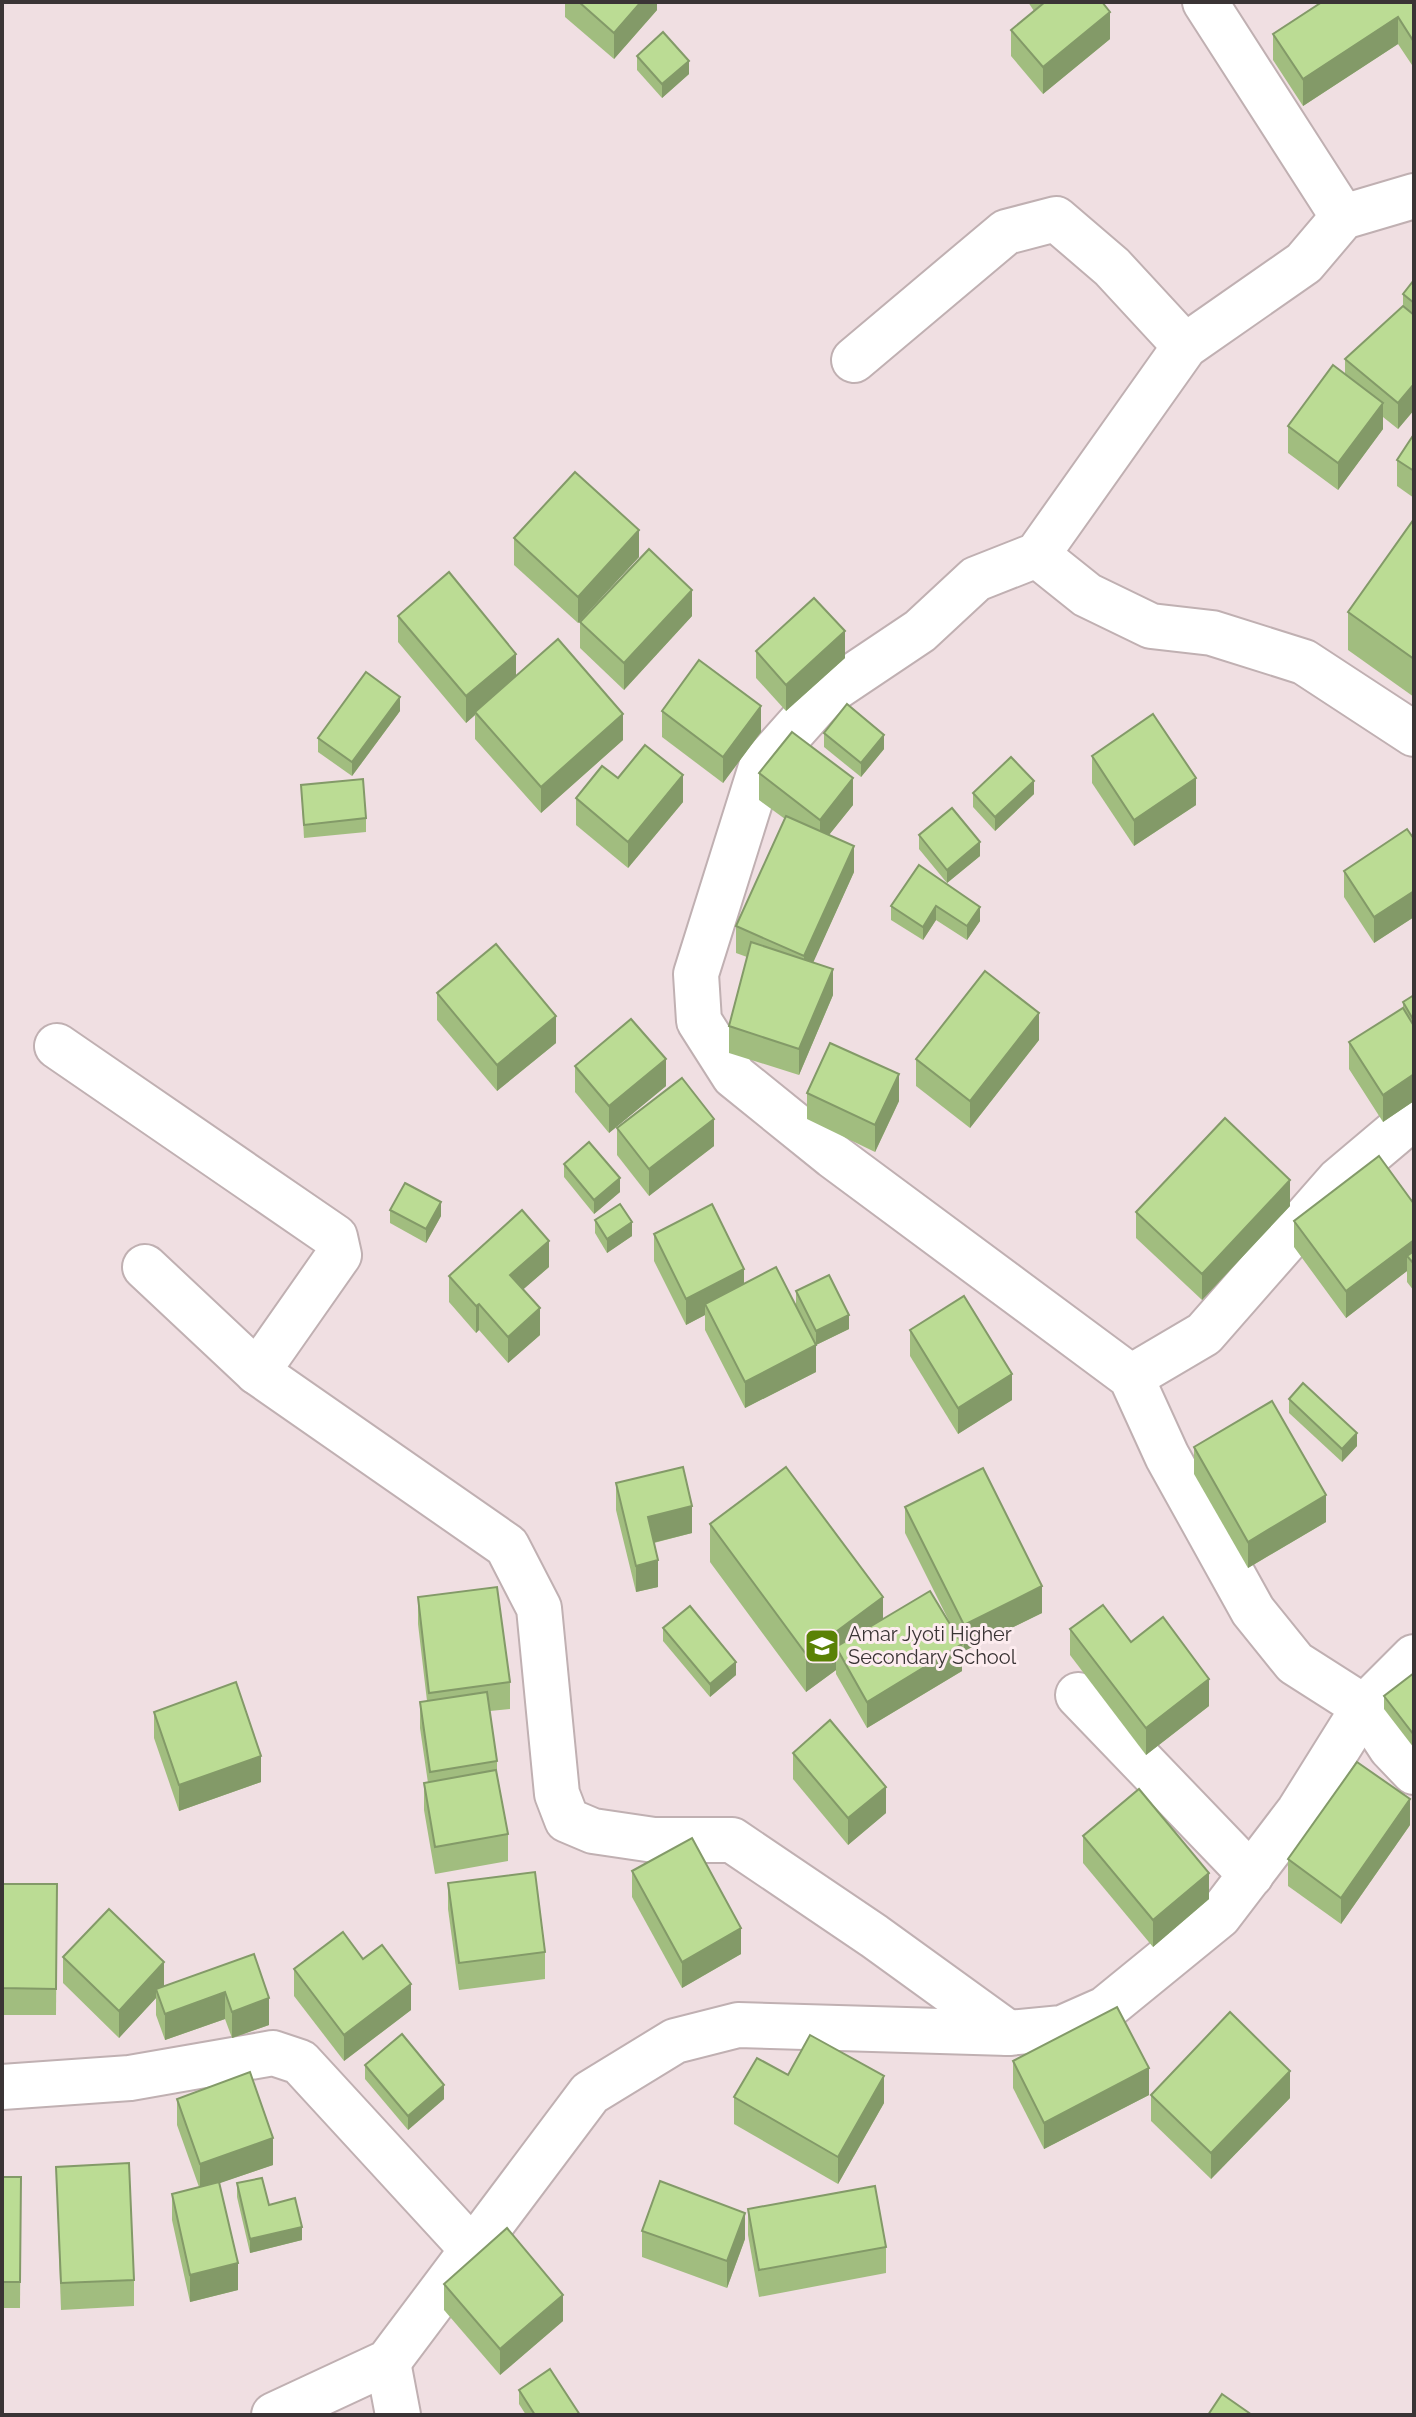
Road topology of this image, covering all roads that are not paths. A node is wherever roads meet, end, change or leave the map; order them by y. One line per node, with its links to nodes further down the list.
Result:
1 (1205, 2): 3 (street)
2 (1414, 196): 3 (street)
3 (1343, 217): 4 (street)
4 (1185, 346): 5 (street); 6 (street)
5 (854, 360)
6 (1037, 555): 7 (street); 12 (street)
7 (1414, 734)
8 (57, 1046): 11 (street)
9 (1414, 1122): 12 (street)
10 (145, 1267): 11 (street)
11 (257, 1372): 18 (street)
12 (1131, 1377): 15 (street)
13 (1414, 1657): 15 (street)
14 (1078, 1695): 17 (street)
15 (1364, 1707): 16 (street); 17 (street)
16 (1414, 1772)
17 (1251, 1875): 18 (street)
18 (1008, 2033): 20 (street)
19 (2, 2087): 20 (street)
20 (472, 2249): 21 (street)
21 (388, 2362): 22 (street); 23 (street)
22 (274, 2415)
23 (398, 2415)

